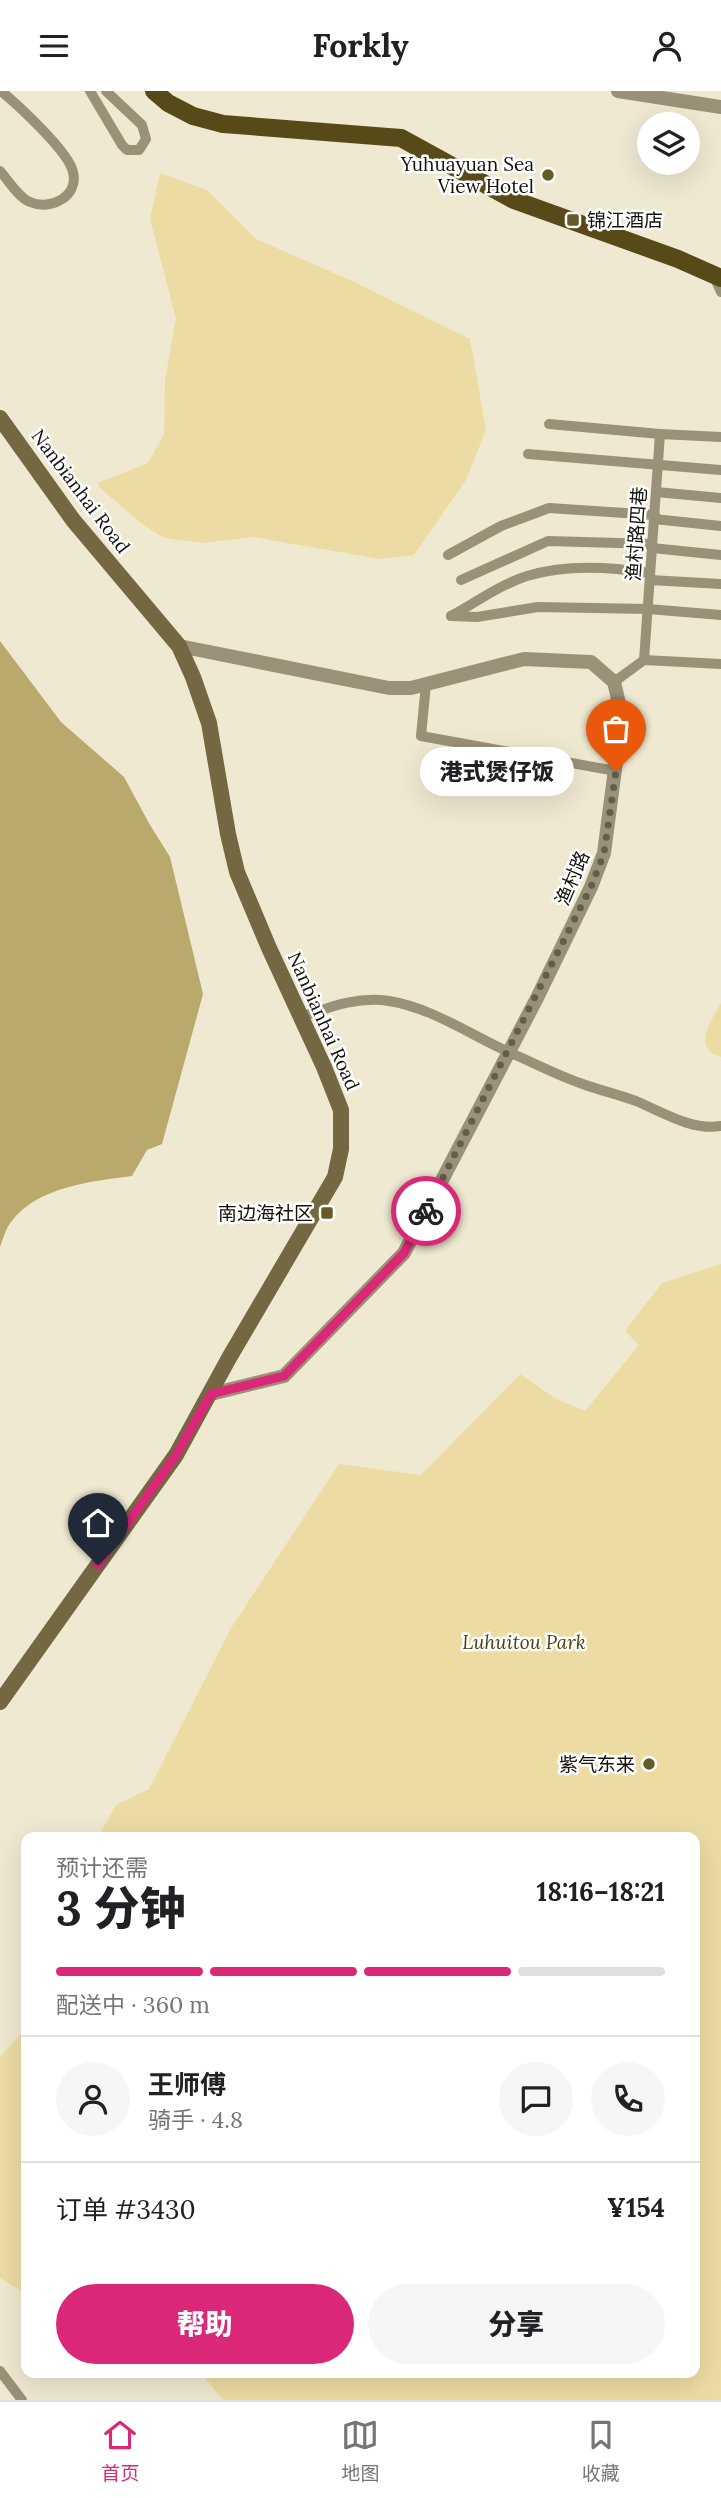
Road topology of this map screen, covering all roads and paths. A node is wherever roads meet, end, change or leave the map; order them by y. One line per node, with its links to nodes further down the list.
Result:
1 (1, 91): 7 (street)
2 (90, 91): 3 (street)
3 (106, 91)
4 (154, 91): 8 (main road)
5 (618, 91): 6 (street)
6 (721, 107)
7 (0, 171)
8 (717, 276): 9 (street)
9 (721, 292)
10 (0, 418): 29 (main road, Nanbianhai Road)
11 (549, 424): 12 (street)
12 (660, 434): 13 (street); 15 (street, 渔村路四巷)
13 (721, 437)
14 (528, 454): 15 (street)
15 (658, 464): 16 (street); 17 (street, 渔村路四巷)
16 (721, 470)
17 (656, 492): 18 (street); 19 (street, 渔村路四巷)
18 (721, 498)
19 (654, 517): 20 (street); 21 (street, 渔村路四巷); 22 (street)
20 (721, 526)
21 (652, 546): 23 (street); 24 (street, 渔村路四巷); 25 (street)
22 (448, 555)
23 (721, 555)
24 (650, 577): 26 (street); 27 (street, 渔村路四巷); 27 (street)
25 (461, 580)
26 (721, 584)
27 (648, 609): 28 (street); 30 (street, 渔村路四巷)
28 (721, 615)
29 (179, 646): 33 (street); 35 (main road, Nanbianhai Road)
30 (644, 660): 31 (street); 32 (street)
31 (721, 664)
32 (614, 682): 33 (street); 34 (street, 渔村路)
33 (426, 684): 34 (street)
34 (616, 771): 36 (street, 渔村路)
35 (301, 1017): 36 (street); 38 (main road, Nanbianhai Road)
36 (509, 1052): 37 (street); 38 (street, 渔村路)
37 (721, 1126)
38 (211, 1394): 39 (main road, Nanbianhai Road)
39 (0, 1702)
40 (0, 2371): 41 (street)
41 (22, 2400)

